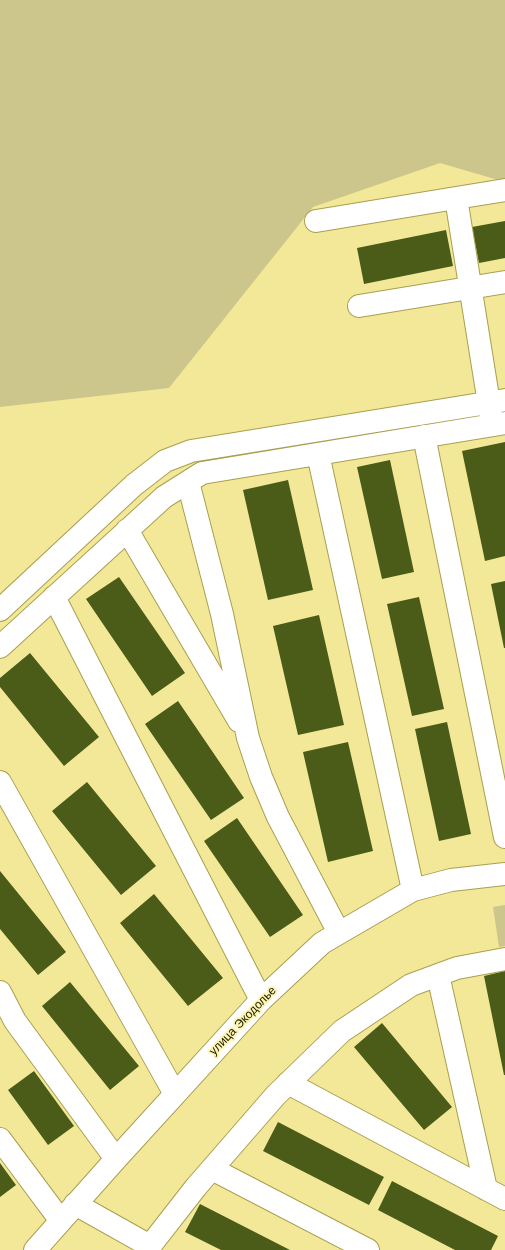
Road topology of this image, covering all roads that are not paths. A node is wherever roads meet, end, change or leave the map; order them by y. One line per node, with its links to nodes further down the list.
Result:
1 (505, 190): 2 (street)
2 (456, 198): 3 (street); 5 (street)
3 (316, 221)
4 (505, 282): 5 (street)
5 (470, 288): 6 (street); 7 (street)
6 (359, 306)
7 (497, 401): 8 (street); 14 (street)
8 (498, 424): 9 (street)
9 (424, 436): 10 (street); 18 (street)
10 (318, 454): 11 (street); 20 (street)
11 (188, 482): 12 (street); 16 (street)
12 (127, 530): 13 (street); 16 (street)
13 (54, 597): 15 (street); 25 (street)
14 (0, 610)
15 (0, 647)
16 (248, 738): 21 (street)
17 (0, 782): 27 (street)
18 (505, 837)
19 (505, 874): 20 (street, улица Экодолье)
20 (413, 890): 21 (street, улица Экодолье)
21 (339, 932): 25 (street, улица Экодолье)
22 (505, 959): 23 (street)
23 (438, 975): 26 (street); 31 (street)
24 (0, 992): 29 (street)
25 (261, 1000): 27 (street, улица Экодолье)
26 (288, 1084): 30 (street); 31 (street)
27 (175, 1094): 29 (street, улица Экодолье)
28 (0, 1139): 33 (street)
29 (116, 1159): 32 (street, улица Экодолье)
30 (212, 1169): 34 (street); 36 (street)
31 (496, 1194)
32 (75, 1204): 33 (street, улица Экодолье); 34 (street)
33 (61, 1221): 35 (street, улица Экодолье)
34 (153, 1248)
35 (35, 1250)
36 (368, 1250)

